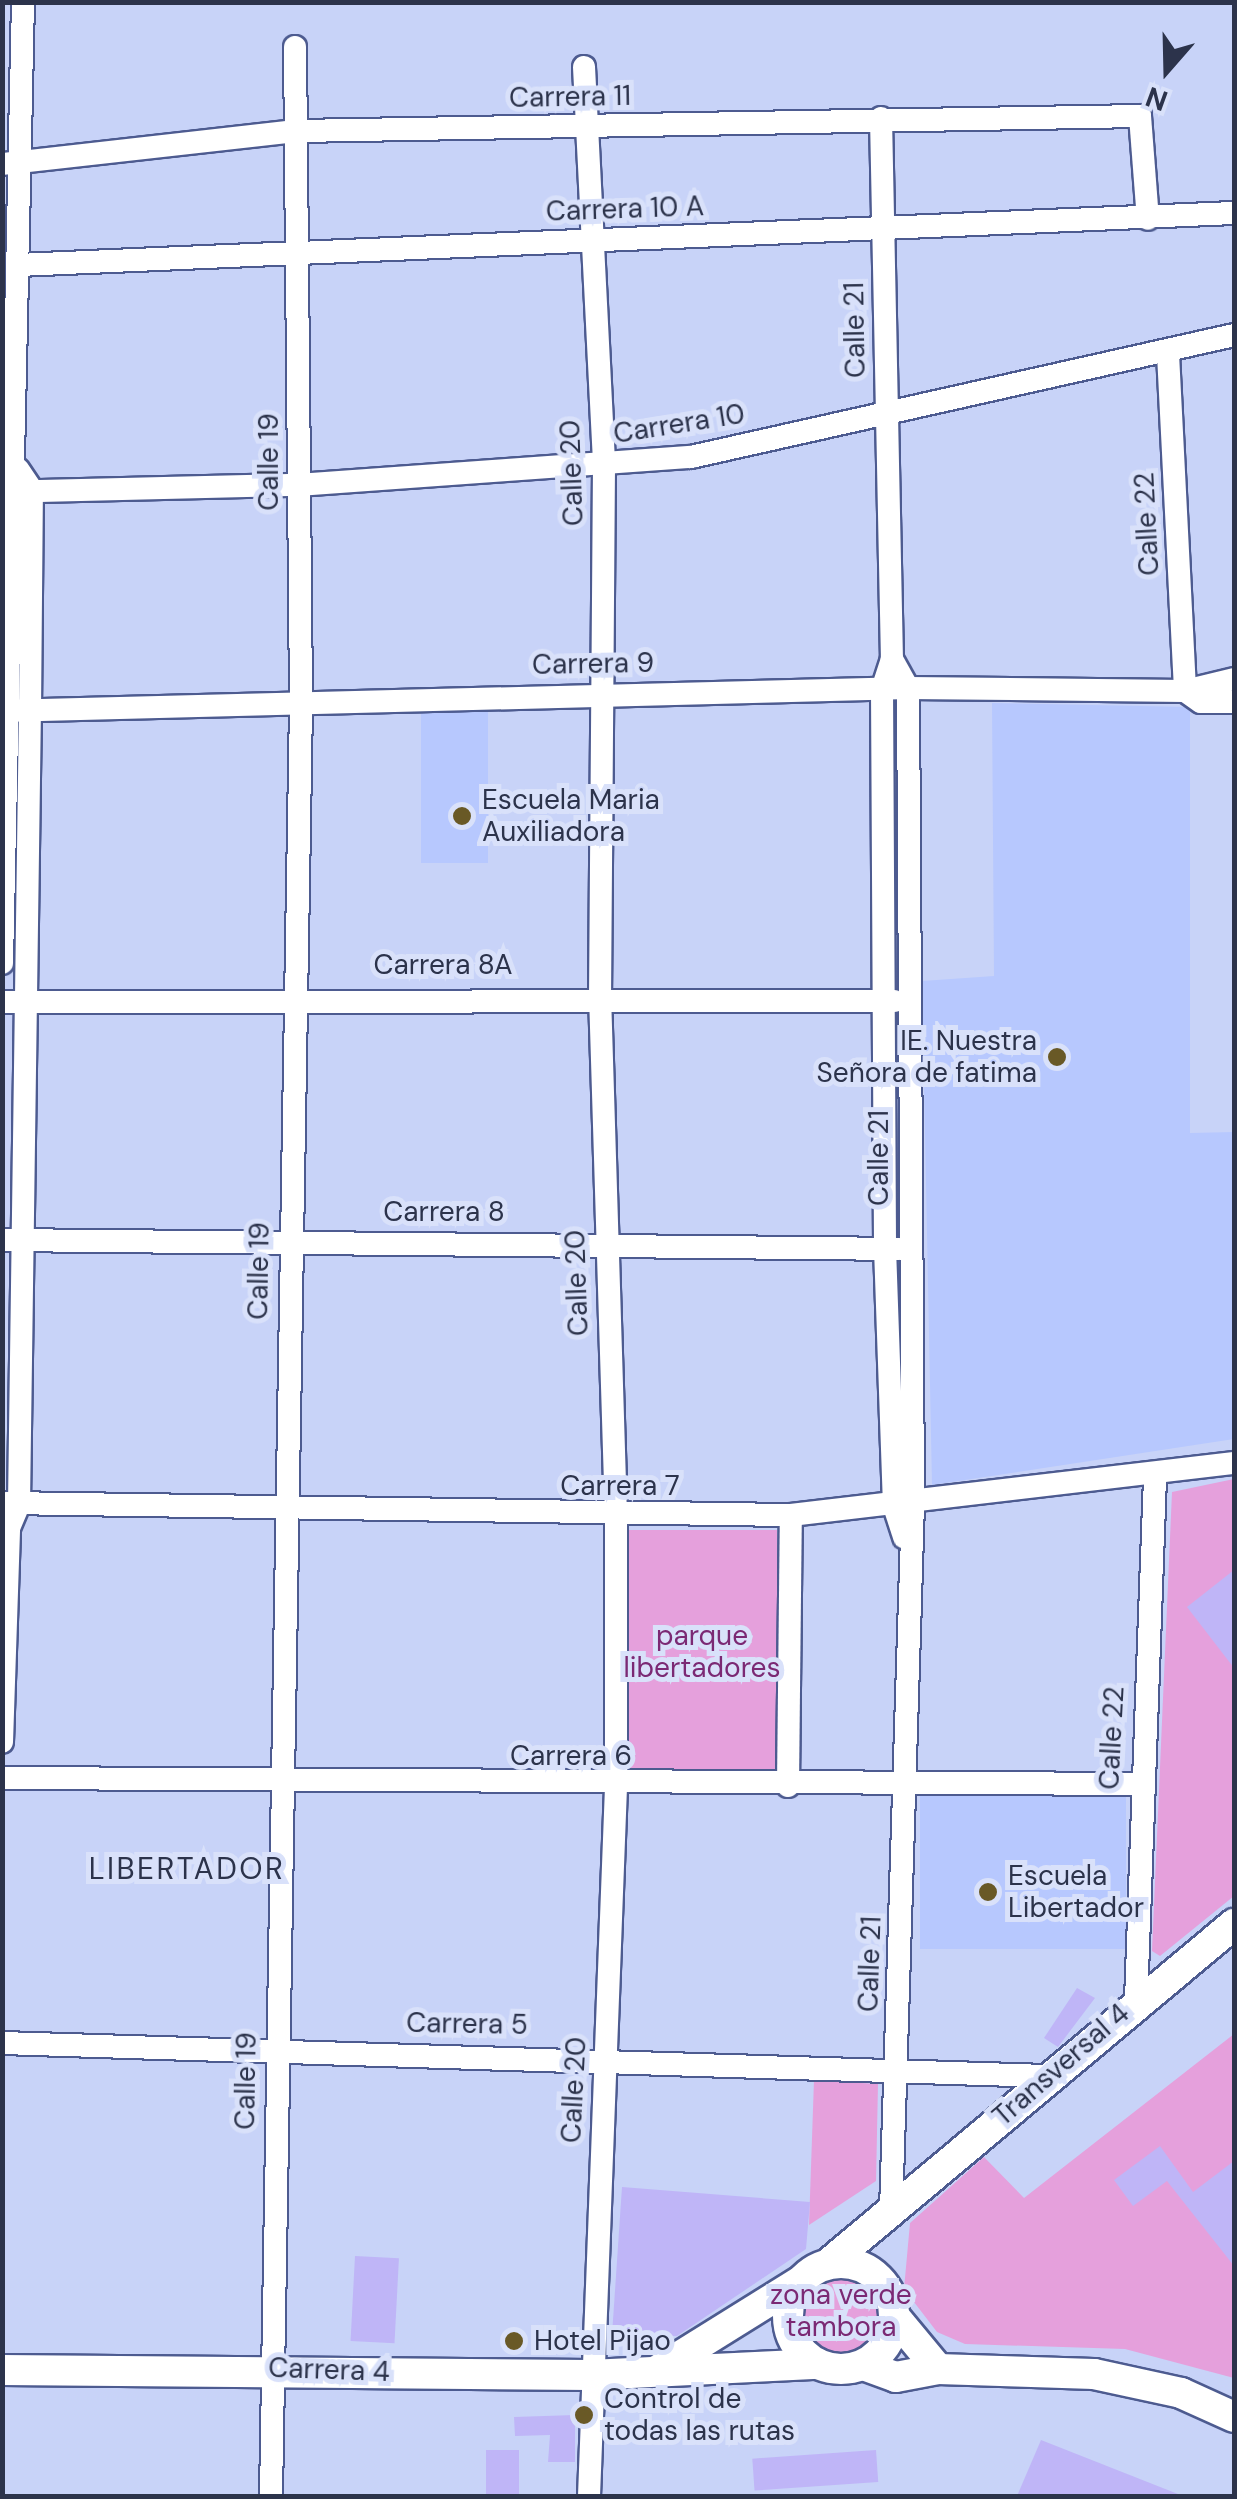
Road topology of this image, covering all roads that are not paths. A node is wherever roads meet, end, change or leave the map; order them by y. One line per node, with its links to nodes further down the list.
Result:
1 (23, 2): 7 (street)
2 (296, 47): 6 (street, Calle 19)
3 (584, 67): 5 (street, Calle 20)
4 (881, 118): 5 (street, Carrera 11); 9 (street, Carrera 11); 10 (street, Calle 21)
5 (586, 128): 6 (street, Carrera 11); 11 (street, Calle 20)
6 (298, 131): 7 (street, Carrera 11); 12 (street, Calle 19)
7 (8, 164): 13 (street)
8 (1234, 213): 9 (street, Carrera 10 A)
9 (1148, 219): 10 (street, Carrera 10 A)
10 (883, 230): 11 (street, Carrera 10 A); 16 (street, Calle 21)
11 (590, 241): 12 (street, Carrera 10 A); 17 (street, Calle 20)
12 (299, 248): 13 (street, Carrera 10 A); 19 (street, Calle 19)
13 (18, 265): 18 (street)
14 (1234, 335): 15 (street, Carrera 10)
15 (1168, 354): 16 (street, Carrera 10); 26 (street, Calle 22)
16 (888, 415): 17 (street, Carrera 10); 22 (street, Calle 21)
17 (604, 466): 19 (street, Carrera 10); 27 (street, Calle 20)
18 (18, 468): 20 (street); 21 (street)
19 (298, 485): 20 (street, Carrera 10); 28 (street, Calle 19)
20 (32, 490): 21 (street, Carrera 10); 31 (street)
21 (5, 492): 30 (street)
22 (892, 660): 24 (street, Calle 21); 25 (street, Calle 21)
23 (1234, 679): 26 (street)
24 (882, 688): 25 (street, Carrera 9); 27 (street, Carrera 9); 37 (street, Calle 21)
25 (908, 688): 26 (street, Carrera 9); 38 (street, Calle 21)
26 (1184, 691): 29 (street)
27 (604, 693): 28 (street, Carrera 9); 35 (street, Calle 20)
28 (301, 702): 31 (street, Carrera 9); 34 (street, Calle 19)
29 (1234, 702)
30 (4, 711): 31 (street, Carrera 9); 32 (street)
31 (30, 711): 32 (street)
32 (17, 859): 33 (street); 36 (street)
33 (2, 963)
34 (297, 995): 35 (street, Carrera 8A); 36 (street, Carrera 8A); 41 (street, Calle 19)
35 (600, 995): 37 (street, Carrera 8A); 42 (street, Calle 20)
36 (14, 1001): 39 (street)
37 (883, 1001): 38 (street, Carrera 8A); 43 (street, Calle 21)
38 (908, 1001): 44 (street, Calle 21)
39 (13, 1124): 40 (street)
40 (12, 1240): 41 (street, Carrera 8); 45 (street)
41 (289, 1242): 42 (street, Carrera 8); 49 (street, Calle 19)
42 (605, 1243): 43 (street, Carrera 8); 52 (street, Calle 20)
43 (886, 1248): 44 (street, Carrera 8); 48 (street, Calle 21)
44 (910, 1249): 48 (street, Calle 21)
45 (11, 1377): 50 (street)
46 (1234, 1463): 47 (street, Carrera 7)
47 (1155, 1477): 48 (street, Carrera 7); 55 (street, Calle 22)
48 (903, 1505): 51 (street, Carrera 7); 57 (street, Calle 21)
49 (285, 1508): 50 (street, Carrera 7); 52 (street, Carrera 7); 56 (street, Calle 19)
50 (8, 1513): 53 (street)
51 (790, 1515): 52 (street, Carrera 7); 58 (street)
52 (616, 1517): 59 (street, Calle 20)
53 (2, 1742)
54 (2, 1778): 56 (street, Carrera 6)
55 (1140, 1784): 57 (street, Carrera 6); 61 (street, Calle 22)
56 (284, 1785): 59 (street, Carrera 6); 63 (street, Calle 19)
57 (906, 1785): 58 (street, Carrera 6); 65 (street, Calle 21)
58 (788, 1786): 59 (street, Carrera 6)
59 (616, 1787): 64 (street, Calle 20)
60 (1234, 1924): 61 (main road, Transversal 4)
61 (1136, 2001): 66 (main road, Transversal 4)
62 (2, 2043): 63 (street, Carrera 5)
63 (276, 2049): 64 (street, Carrera 5); 72 (street, Calle 19)
64 (606, 2057): 65 (street, Carrera 5); 76 (street, Calle 20)
65 (897, 2067): 66 (street, Carrera 5); 67 (street, Calle 21)
66 (1049, 2076): 67 (main road, Transversal 4)
67 (891, 2210): 68 (main road, Transversal 4); 69 (main road)
68 (815, 2272): 69 (main road); 70 (main road); 74 (main road, Carrera 4)
69 (892, 2304): 71 (main road); 75 (main road)
70 (818, 2364): 71 (main road); 74 (main road, Carrera 4)
71 (863, 2365): 75 (main road)
72 (272, 2369): 73 (main road, Carrera 4); 76 (main road, Carrera 4); 78 (street, Calle 19)
73 (2, 2370)
74 (656, 2370): 76 (main road, Carrera 4)
75 (938, 2370): 77 (main road)
76 (590, 2375): 79 (street, Calle 20)
77 (1234, 2417)
78 (271, 2496)
79 (589, 2496)

